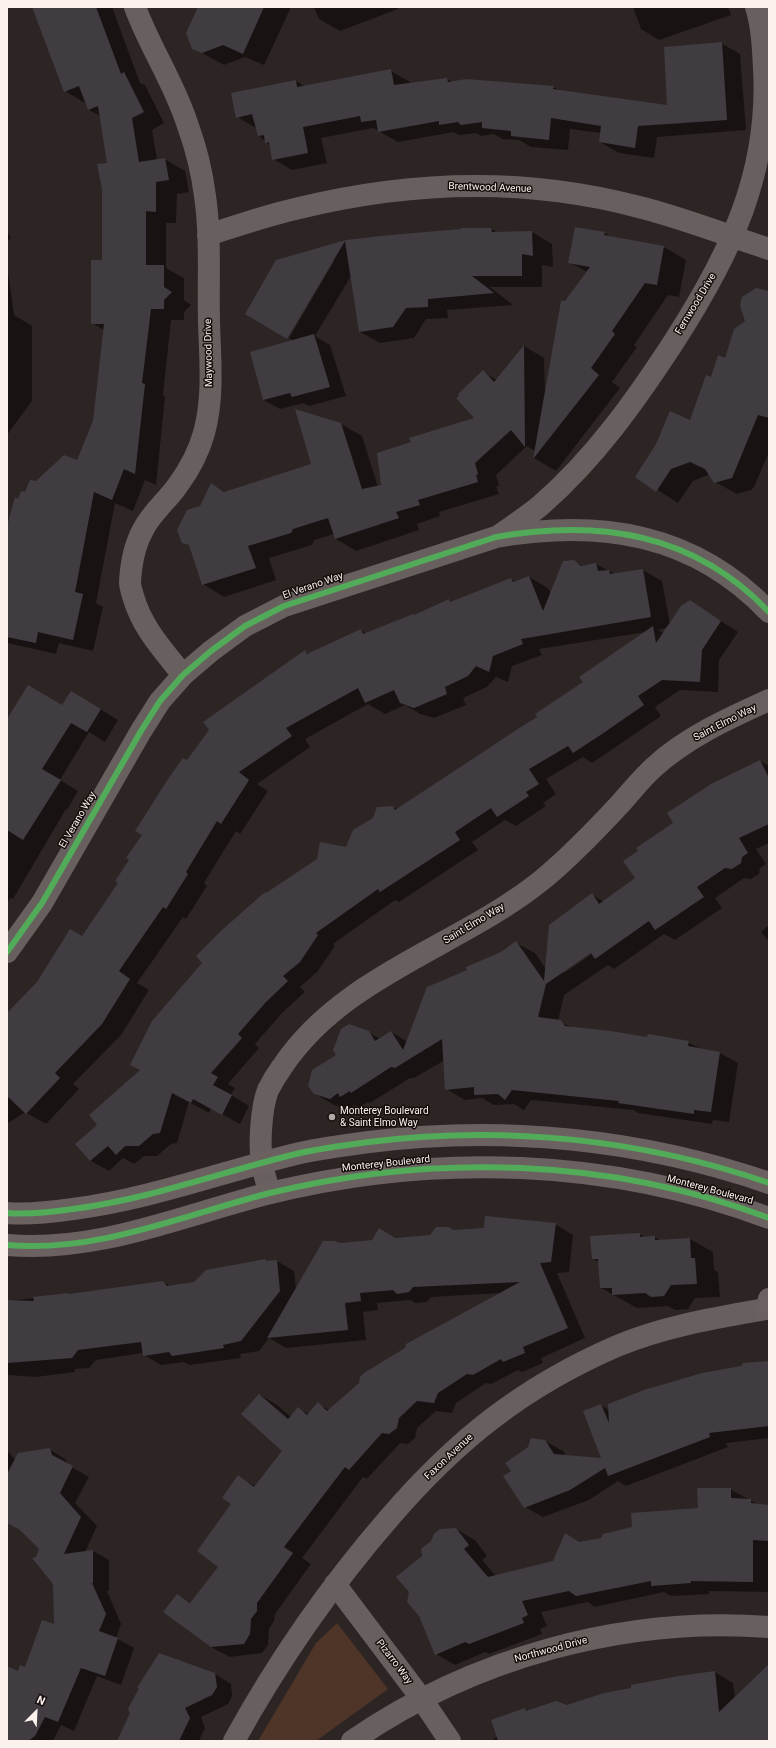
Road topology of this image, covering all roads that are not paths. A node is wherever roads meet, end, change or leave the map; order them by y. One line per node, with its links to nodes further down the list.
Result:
1 (135, 7): 4 (street, Maywood Drive)
2 (756, 7): 3 (street, Fernwood Drive)
3 (766, 133): 5 (street, Fernwood Drive)
4 (208, 235): 5 (street, Brentwood Avenue); 9 (street, Maywood Drive)
5 (733, 238): 6 (street, Brentwood Avenue); 7 (street, Fernwood Drive)
6 (769, 249)
7 (496, 538): 8 (street, El Verano Way); 9 (street, El Verano Way)
8 (769, 612)
9 (183, 675): 11 (street, El Verano Way)
10 (769, 700): 12 (street, Saint Elmo Way)
11 (7, 952)
12 (262, 1163): 13 (main road); 14 (street, Saint Elmo Way); 15 (main road)
13 (769, 1183)
14 (270, 1193): 16 (main road, Monterey Boulevard); 17 (main road, Monterey Boulevard)
15 (7, 1213)
16 (769, 1218)
17 (7, 1245)
18 (768, 1306): 19 (street, Faxon Avenue)
19 (336, 1584): 21 (street, Pizarro Way); 22 (street, Faxon Avenue)
20 (769, 1627): 21 (street, Northwood Drive)
21 (421, 1698): 23 (street, Northwood Drive); 24 (street, Pizarro Way)
22 (234, 1741)
23 (352, 1741)
24 (450, 1741)

